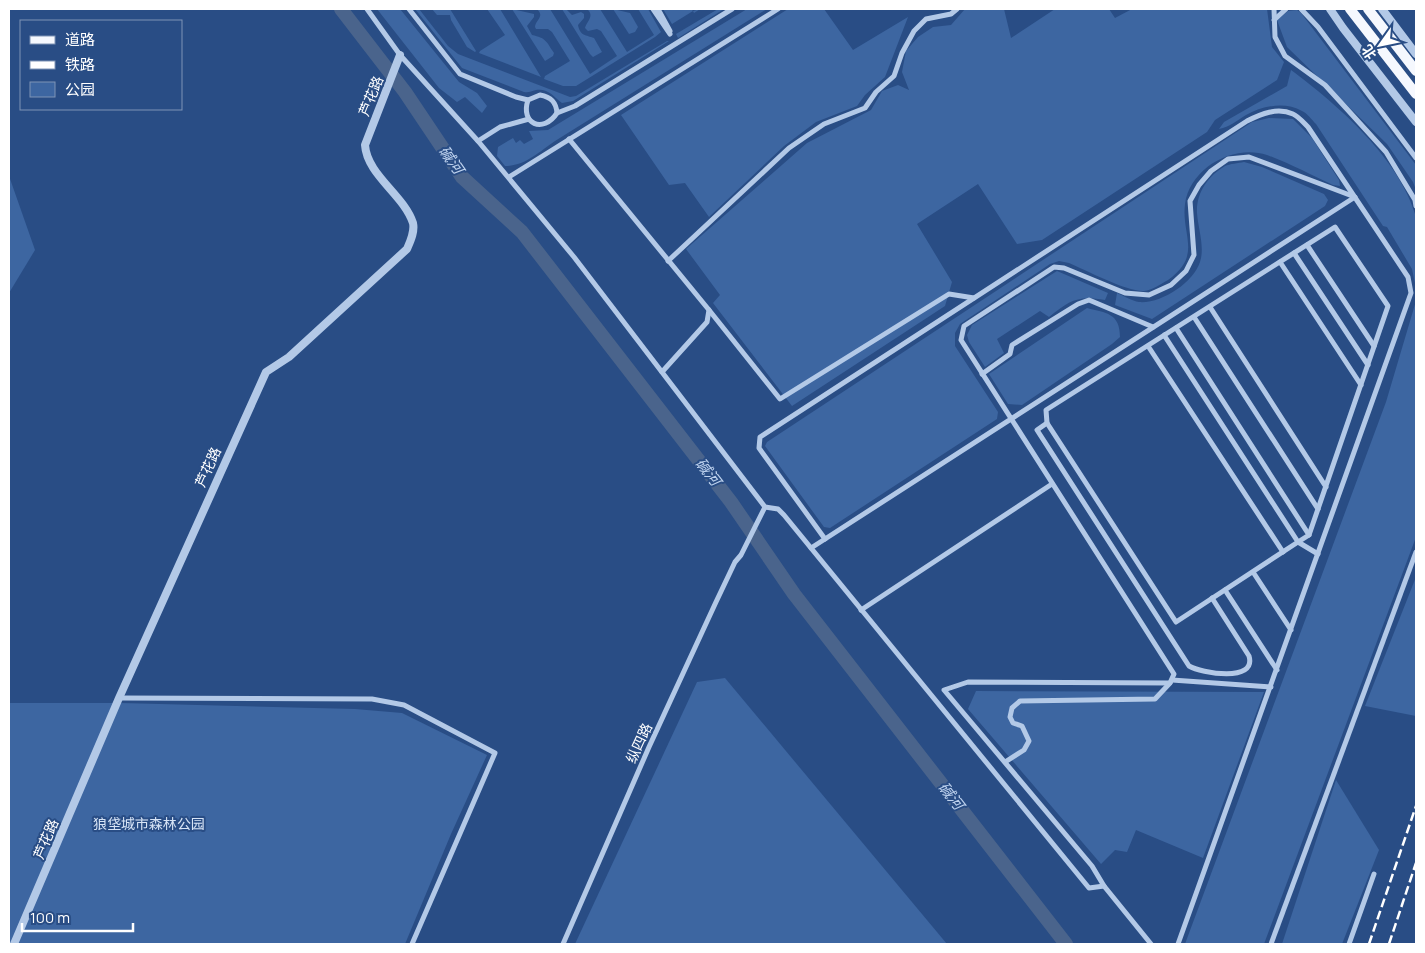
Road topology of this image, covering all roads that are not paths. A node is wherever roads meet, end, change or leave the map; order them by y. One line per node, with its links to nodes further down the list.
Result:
1 (367, 9): 17 (street)
2 (409, 9): 20 (street)
3 (653, 9): 4 (street)
4 (658, 9)
5 (732, 9): 21 (street)
6 (778, 9): 25 (street)
7 (957, 9): 32 (street)
8 (1274, 9): 15 (street)
9 (1286, 9): 15 (street)
10 (1302, 9): 26 (street)
11 (1330, 9): 23 (street)
12 (1350, 9): 19 (main road)
13 (1368, 9): 18 (main road)
14 (1382, 9): 16 (street)
15 (1274, 20): 29 (street)
16 (1416, 54)
17 (400, 55): 24 (street); 68 (street, 芦花路)
18 (1416, 71)
19 (1416, 94)
20 (528, 100): 21 (street); 22 (street)
21 (557, 113): 22 (street)
22 (529, 119): 24 (street)
23 (1416, 122)
24 (478, 140): 27 (street)
25 (569, 140): 27 (street); 32 (street)
26 (1416, 158)
27 (508, 177): 44 (street)
28 (1355, 197): 34 (street); 38 (street); 45 (street); 59 (street)
29 (1416, 206)
30 (1307, 245): 31 (street); 42 (street); 42 (street)
31 (1294, 253): 33 (street); 43 (street)
32 (668, 261): 36 (street)
33 (1280, 262): 35 (street); 46 (street)
34 (974, 298): 36 (street); 54 (street)
35 (1210, 307): 37 (street); 50 (street)
36 (709, 310): 44 (street)
37 (1194, 316): 39 (street); 52 (street)
38 (1153, 327): 45 (street); 47 (street)
39 (1176, 328): 40 (street); 53 (street)
40 (1164, 335): 41 (street); 55 (street)
41 (1148, 346): 48 (street); 57 (street)
42 (1374, 346): 43 (street)
43 (1368, 365): 46 (street)
44 (662, 372): 51 (street)
45 (982, 374): 47 (street)
46 (1361, 385): 50 (street)
47 (1010, 419): 49 (street); 54 (street)
48 (1047, 424): 62 (street); 62 (street)
49 (1052, 484): 63 (street); 66 (street)
50 (1326, 487): 52 (street)
51 (765, 507): 56 (street); 74 (street, 纵四路)
52 (1318, 509): 53 (street)
53 (1309, 536): 55 (street)
54 (825, 539): 56 (street)
55 (1298, 542): 57 (street); 59 (street)
56 (811, 548): 63 (street)
57 (1283, 552): 60 (street)
58 (1416, 552): 77 (street)
59 (1318, 554): 64 (street)
60 (1253, 572): 61 (street); 64 (street)
61 (1225, 590): 62 (street); 65 (street)
62 (1212, 598)
63 (861, 610): 71 (street)
64 (1291, 630): 65 (street)
65 (1276, 670): 67 (street)
66 (1171, 681): 67 (street); 69 (street); 69 (street)
67 (1271, 686): 76 (street)
68 (119, 698): 72 (street, 芦花路); 73 (street)
69 (1005, 762): 71 (street)
70 (1374, 874): 78 (street)
71 (1104, 886): 75 (street)
72 (14, 944)
73 (412, 944)
74 (563, 944)
75 (1151, 944)
76 (1178, 944)
77 (1271, 944)
78 (1349, 944)

